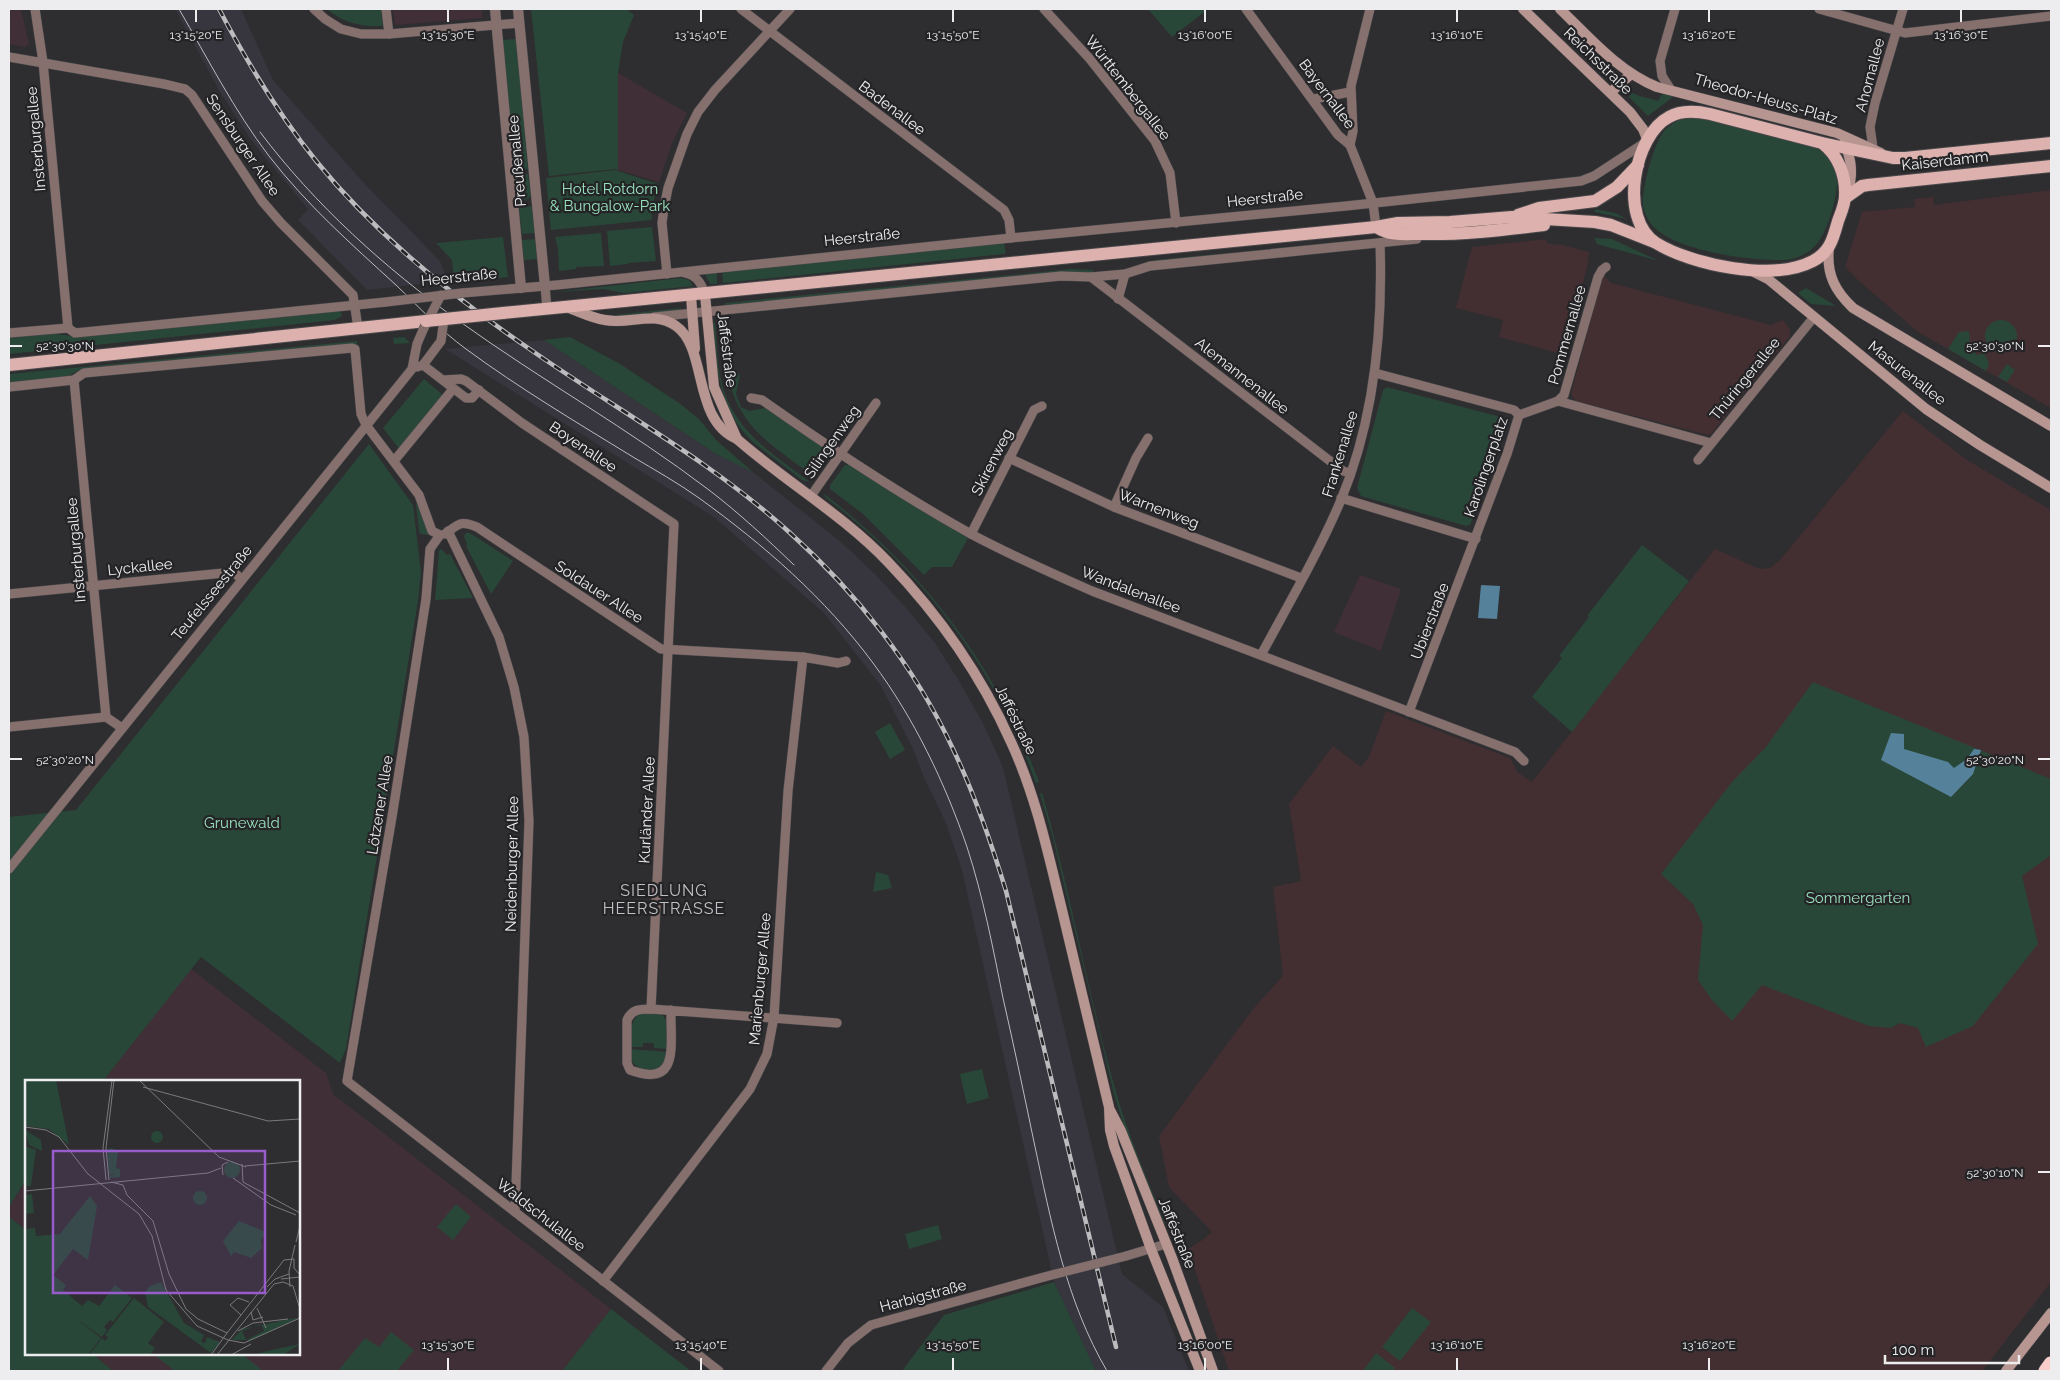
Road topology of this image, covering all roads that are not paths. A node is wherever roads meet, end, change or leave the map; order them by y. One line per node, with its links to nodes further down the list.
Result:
1 (35, 9): 23 (street, Insterburgallee)
2 (314, 9): 21 (street)
3 (386, 9): 21 (street)
4 (495, 9): 18 (street, Preußenallee)
5 (518, 9): 17 (street, Preußenallee)
6 (741, 9): 19 (street, Badenallee)
7 (790, 9): 19 (street)
8 (1044, 9): 42 (street, Württembergallee)
9 (1246, 9): 28 (street, Bayernallee)
10 (1370, 9): 26 (street)
11 (1522, 9): 27 (main road, Reichsstraße)
12 (1560, 9): 24 (main road, Reichsstraße)
13 (1675, 9): 25 (street)
14 (1819, 9): 20 (street)
15 (1902, 9): 20 (street, Ahornallee)
16 (2051, 16): 20 (street)
17 (519, 24): 18 (street); 55 (street, Preußenallee)
18 (496, 25): 21 (street); 56 (street, Preußenallee)
19 (768, 30): 45 (street, Badenallee); 52 (street)
20 (1896, 30): 35 (street, Ahornallee)
21 (389, 34)
22 (9, 57): 23 (street, Sensburger Allee)
23 (42, 62): 61 (street, Sensburger Allee); 70 (street, Insterburgallee)
24 (1630, 74): 25 (main road, Reichsstraße); 27 (main road)
25 (1671, 90): 29 (main road, Theodor-Heuss-Platz)
26 (1350, 92): 28 (street); 33 (street)
27 (1611, 92): 30 (main road, Reichsstraße)
28 (1314, 99): 33 (street, Bayernallee)
29 (1837, 133): 34 (main road, Theodor-Heuss-Platz); 35 (main road, Kaiserdamm)
30 (1646, 141): 31 (main road, Theodor-Heuss-Platz); 36 (main road, Theodor-Heuss-Platz); 39 (street, Heerstraße)
31 (1822, 143): 34 (main road, Theodor-Heuss-Platz); 38 (main road, Theodor-Heuss-Platz)
32 (2051, 143): 35 (main road, Kaiserdamm)
33 (1350, 145): 39 (street, Bayernallee)
34 (1846, 148): 35 (main road, Kaiserdamm); 38 (main road, Theodor-Heuss-Platz)
35 (1878, 152)
36 (1638, 165): 40 (main road); 46 (main road, Theodor-Heuss-Platz)
37 (2051, 166): 38 (main road, Kaiserdamm)
38 (1845, 198): 48 (main road, Theodor-Heuss-Platz)
39 (1373, 203): 42 (street, Heerstraße); 43 (street)
40 (1512, 217): 41 (main road); 43 (main road)
41 (1572, 221): 44 (main road); 46 (main road)
42 (1176, 223): 45 (street, Heerstraße)
43 (1376, 227): 44 (main road); 58 (main road)
44 (1447, 235): 47 (street)
45 (1011, 238): 51 (street, Heerstraße)
46 (1654, 242): 50 (main road)
47 (1380, 243): 53 (street); 77 (street, Frankenallee)
48 (1829, 248): 50 (main road); 89 (main road, Masurenallee)
49 (1606, 267): 84 (street, Pommernallee)
50 (1751, 271): 67 (main road, Masurenallee)
51 (682, 272): 52 (street, Heerstraße); 58 (street, Jafféstraße)
52 (667, 274): 55 (street, Heerstraße)
53 (1125, 274): 54 (street); 60 (street)
54 (1091, 277): 60 (street, Alemannenallee); 64 (street)
55 (545, 286): 56 (street, Heerstraße); 63 (street, Preußenallee)
56 (521, 288): 57 (street, Heerstraße, bridge)
57 (441, 295): 61 (street, Heerstraße, bridge); 69 (street, Teufelsseestraße, bridge)
58 (705, 295): 59 (main road); 64 (main road, Jafféstraße)
59 (691, 296): 62 (main road); 65 (main road, Jafféstraße)
60 (1118, 299): 97 (street, Alemannenallee)
61 (355, 305): 70 (street, Heerstraße); 71 (street)
62 (568, 308): 63 (main road); 66 (main road)
63 (547, 309): 68 (main road, bridge)
64 (706, 312): 65 (street); 91 (main road, Jafféstraße)
65 (692, 313): 66 (street); 73 (main road, Jafféstraße)
66 (652, 317): 73 (main road, Jafféstraße)
67 (1814, 317): 92 (street, Thüringerallee); 98 (main road, Masurenallee)
68 (444, 319): 69 (main road, bridge); 75 (street, bridge)
69 (420, 325): 71 (main road); 76 (street, Teufelsseestraße)
70 (68, 328): 72 (street, Heerstraße)
71 (358, 328): 74 (main road)
72 (9, 333)
73 (696, 362): 91 (main road, Jafféstraße)
74 (9, 365)
75 (423, 365): 76 (street); 79 (street)
76 (412, 369): 88 (street, Teufelsseestraße)
77 (1375, 374): 87 (street, Karolingerplatz); 97 (street, Frankenallee)
78 (74, 380): 80 (street); 88 (street); 108 (street, Insterburgallee)
79 (443, 380): 81 (street); 82 (street, Boyenallee)
80 (9, 387)
81 (453, 389): 82 (street); 96 (street)
82 (479, 390): 102 (street, Boyenallee)
83 (751, 398): 93 (street, Wandalenallee)
84 (1558, 402): 87 (street, Pommernallee); 92 (street)
85 (876, 403): 93 (street, Silingenweg)
86 (1042, 406): 94 (street, Skirenweg)
87 (1519, 415): 105 (street, Karolingerplatz)
88 (366, 425): 96 (street); 107 (street, Teufelsseestraße)
89 (2051, 426)
90 (1148, 438): 101 (street)
91 (737, 439): 99 (main road, Jafféstraße)
92 (1711, 443): 95 (street, Thüringerallee)
93 (840, 455): 99 (street, Silingenweg); 104 (street, Wandalenallee)
94 (1009, 458): 101 (street, Warnenweg); 104 (street, Skirenweg)
95 (1698, 460)
96 (394, 461): 103 (street)
97 (1350, 473): 100 (street, Frankenallee)
98 (2051, 488)
99 (811, 496): 125 (main road, Jafféstraße)
100 (1341, 498): 105 (street, Karolingerplatz); 106 (street, Frankenallee)
101 (1114, 507): 106 (street, Warnenweg)
102 (674, 524): 110 (street, Kurländer Allee)
103 (444, 533): 110 (street, Soldauer Allee); 124 (street, Lötzener Allee); 126 (street, Neidenburger Allee)
104 (971, 534): 111 (street, Wandalenallee)
105 (1476, 539): 114 (street, Ubierstraße)
106 (1301, 578): 111 (street, Frankenallee)
107 (241, 579): 108 (street, Lyckallee); 117 (street, Teufelsseestraße)
108 (93, 586): 109 (street, Lyckallee); 115 (street, Insterburgallee)
109 (9, 594)
110 (668, 650): 112 (street, Soldauer Allee); 120 (street, Kurländer Allee)
111 (1261, 655): 114 (street, Wandalenallee)
112 (803, 657): 113 (street, Soldauer Allee); 122 (street, Marienburger Allee)
113 (846, 661)
114 (1409, 712): 118 (street, Wandalenallee)
115 (106, 717): 116 (street); 117 (street)
116 (9, 727)
117 (122, 728): 119 (street, Teufelsseestraße)
118 (1524, 761)
119 (9, 869)
120 (651, 1009): 121 (street); 121 (street)
121 (671, 1010): 122 (street)
122 (774, 1017): 123 (street); 129 (street, Marienburger Allee)
123 (836, 1023)
124 (347, 1081): 126 (street, Waldschulallee)
125 (1109, 1107): 127 (main road, Jafféstraße); 128 (main road, Jafféstraße)
126 (515, 1212): 129 (street, Waldschulallee)
127 (1166, 1244): 128 (street); 135 (main road, Jafféstraße)
128 (1151, 1249): 133 (street, Harbigstraße, bridge); 134 (main road, Jafféstraße)
129 (603, 1281): 132 (street, Waldschulallee)
130 (2051, 1313): 136 (main road)
131 (2051, 1364): 137 (highway)
132 (719, 1371)
133 (826, 1371)
134 (1200, 1371)
135 (1213, 1371)
136 (2006, 1371)
137 (2046, 1371)

